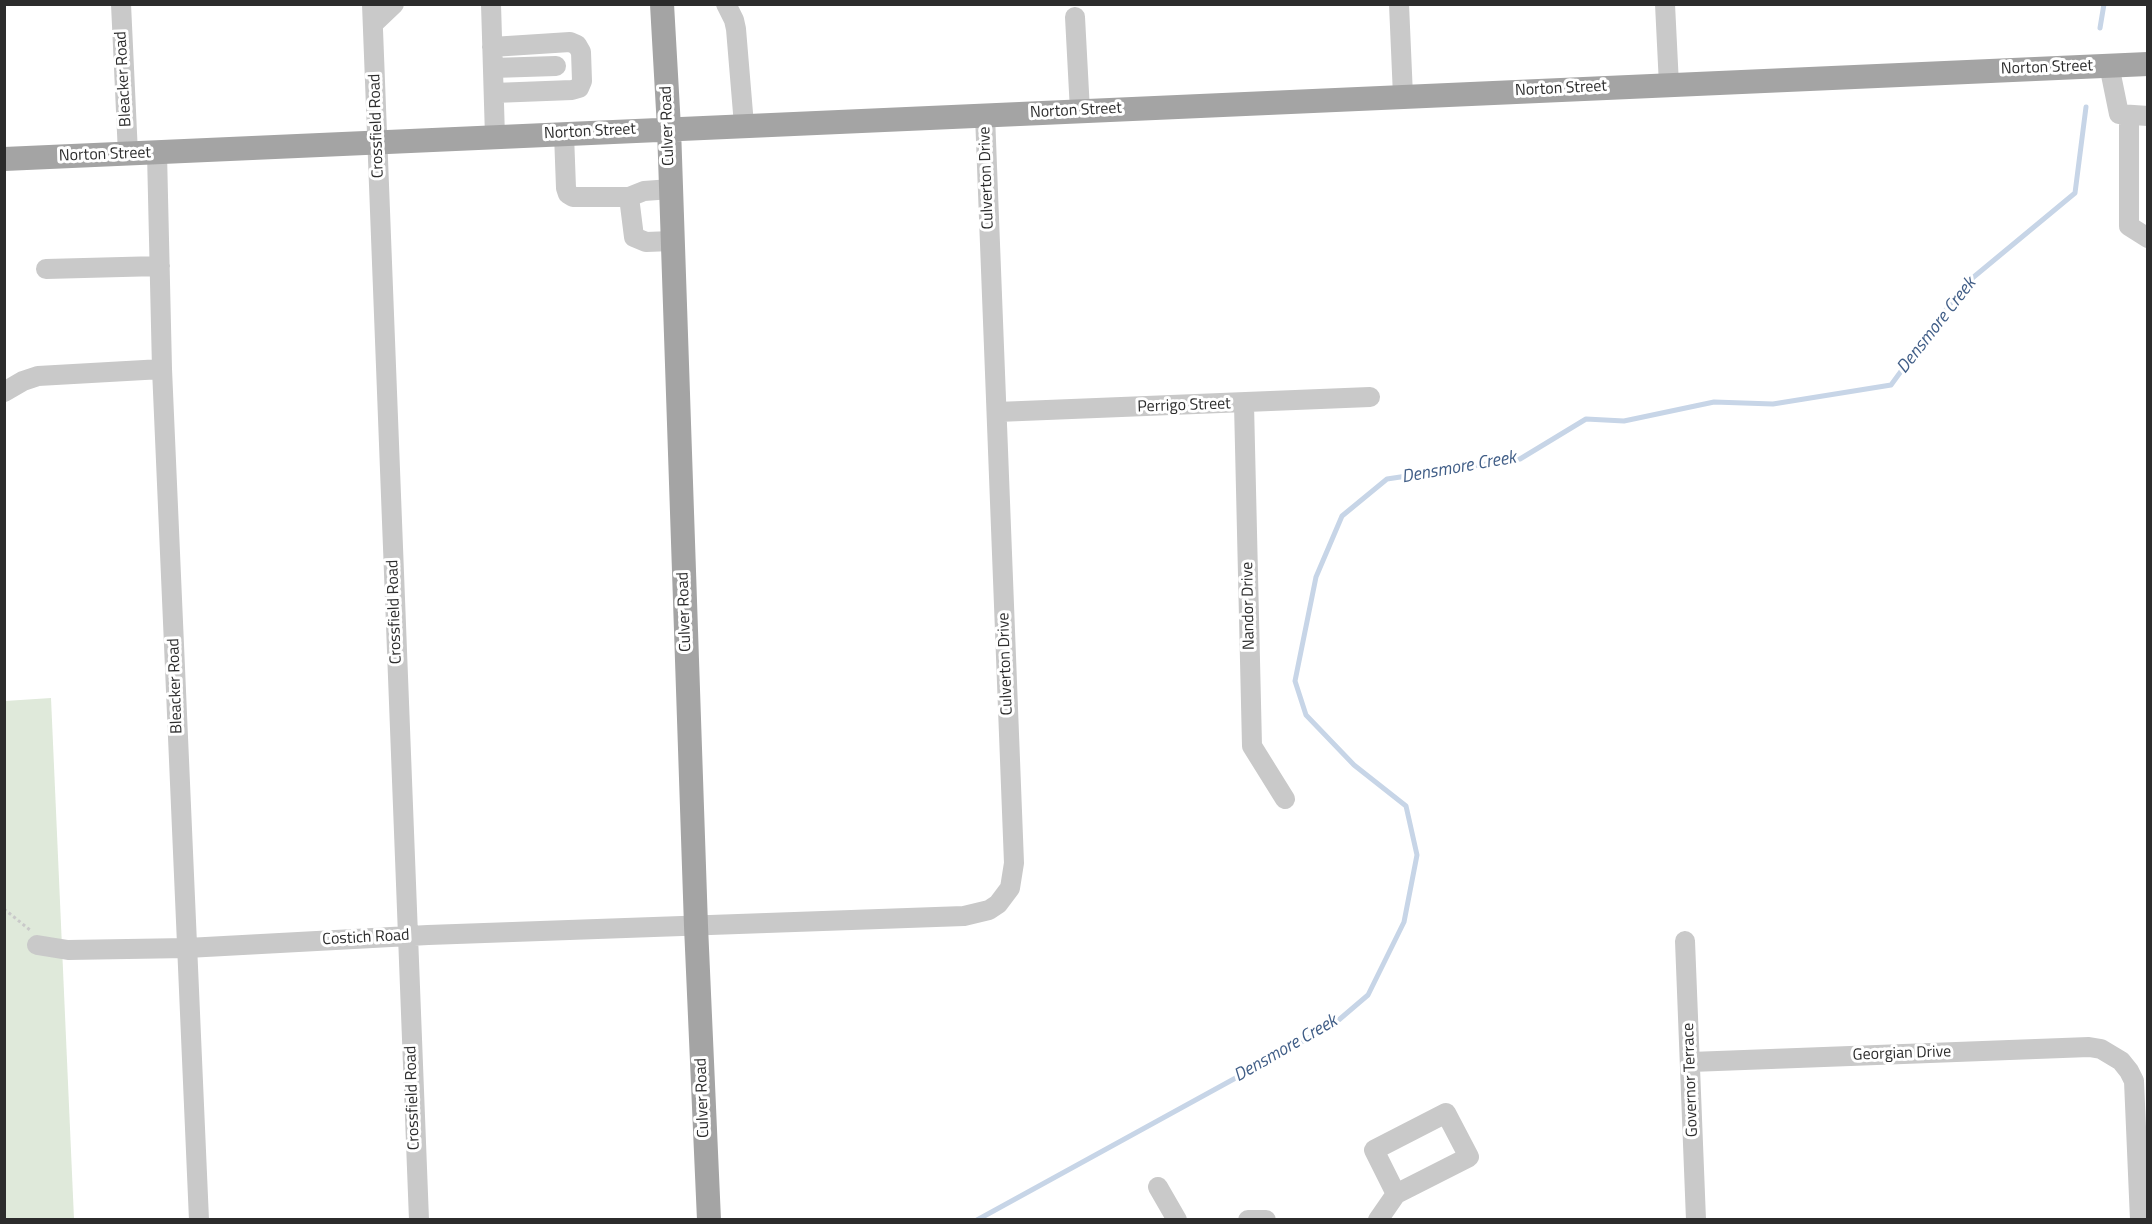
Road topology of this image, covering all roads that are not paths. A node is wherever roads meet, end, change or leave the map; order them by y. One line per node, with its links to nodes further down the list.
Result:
1 (121, 4): 27 (street, Bleacker Road)
2 (394, 4): 8 (street)
3 (490, 4): 10 (street)
4 (662, 4): 22 (main road, Culver Road)
5 (726, 4): 21 (street)
6 (1400, 4): 17 (street)
7 (1665, 4): 15 (street)
8 (372, 14): 25 (street, Crossfield Road)
9 (1076, 17): 18 (street)
10 (492, 47): 14 (street); 16 (street)
11 (2148, 64): 12 (main road, Norton Street)
12 (2109, 65): 15 (main road, Norton Street); 20 (street)
13 (556, 66): 14 (street)
14 (493, 69): 16 (street)
15 (1669, 85): 17 (main road, Norton Street)
16 (494, 93): 24 (street)
17 (1404, 96): 18 (main road, Norton Street)
18 (1080, 111): 19 (main road, Norton Street)
19 (985, 115): 21 (main road, Norton Street); 39 (street, Culverton Drive)
20 (2138, 116): 31 (street)
21 (744, 125): 22 (main road, Norton Street)
22 (669, 129): 23 (main road, Norton Street); 29 (main road, Culver Road)
23 (564, 134): 24 (main road, Norton Street); 30 (street)
24 (495, 137): 25 (main road, Norton Street)
25 (378, 142): 26 (main road, Norton Street); 42 (street, Crossfield Road)
26 (157, 153): 27 (main road, Norton Street); 33 (street, Bleacker Road)
27 (128, 154): 28 (main road, Norton Street)
28 (4, 159)
29 (671, 189): 30 (street); 32 (main road, Culver Road)
30 (629, 197): 32 (street)
31 (2148, 238)
32 (672, 241): 41 (main road, Culver Road)
33 (160, 266): 34 (street); 35 (street, Bleacker Road)
34 (46, 268)
35 (162, 369): 36 (street); 45 (street, Bleacker Road)
36 (4, 392)
37 (1370, 397): 38 (street, Perrigo Street)
38 (1244, 404): 39 (street, Perrigo Street); 40 (street, Nandor Drive)
39 (997, 412): 41 (street, Culverton Drive)
40 (1285, 799)
41 (696, 926): 42 (street, Costich Road); 51 (main road, Culver Road)
42 (406, 936): 45 (street, Costich Road); 50 (street, Crossfield Road)
43 (1685, 941): 46 (street, Governor Terrace)
44 (37, 945): 45 (street, Costich Road)
45 (187, 948): 49 (street, Bleacker Road)
46 (1691, 1062): 56 (street, Governor Terrace); 57 (street, Georgian Drive)
47 (1158, 1188): 52 (street)
48 (1396, 1194): 48 (street); 55 (street)
49 (199, 1220)
50 (419, 1220)
51 (709, 1220)
52 (1177, 1220)
53 (1248, 1220): 54 (street)
54 (1266, 1220)
55 (1378, 1220)
56 (1696, 1220)
57 (2140, 1220)

